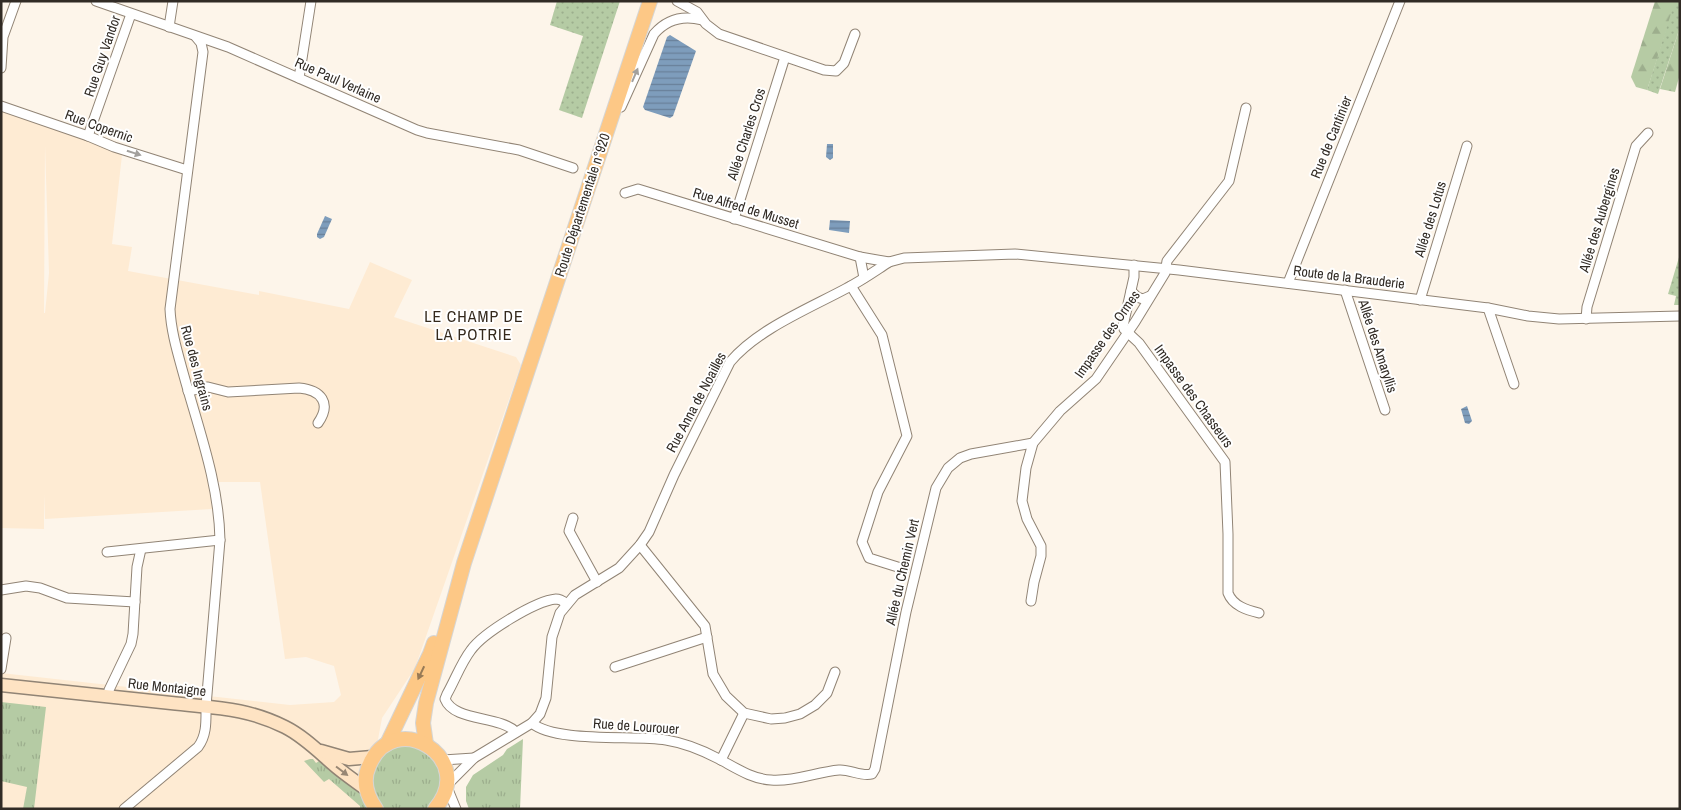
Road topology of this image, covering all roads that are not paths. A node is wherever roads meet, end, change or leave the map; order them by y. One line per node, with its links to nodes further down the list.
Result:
1 (16, 1): 12 (street)
2 (96, 1): 8 (street, Rue Paul Verlaine)
3 (173, 1): 10 (street)
4 (311, 1): 16 (street)
5 (650, 1): 22 (main road, Route Départementale n°920)
6 (677, 1): 9 (street)
7 (1400, 1): 33 (street, Rue de Cantinier)
8 (131, 14): 10 (street, Rue Paul Verlaine); 20 (street, Rue Guy Vandor)
9 (702, 20): 14 (street); 22 (street, one-way to 9)
10 (169, 27): 13 (street, Rue Paul Verlaine)
11 (855, 34): 14 (street)
12 (2, 37): 15 (street)
13 (196, 37): 16 (street, Rue Paul Verlaine); 24 (street, Rue des Ingrains)
14 (785, 57): 26 (street, Allée Charles Cros)
15 (1, 68)
16 (299, 78): 23 (street, Rue Paul Verlaine)
17 (1, 106): 20 (street, Rue Copernic)
18 (1246, 108): 31 (street, Impasse des Ormes)
19 (1648, 133): 41 (street, Allée des Aubergines)
20 (88, 136): 24 (street, Rue Copernic, one-way to 24)
21 (1468, 146): 38 (street, Allée des Lotus)
22 (600, 150): 53 (main road, Route Départementale n°920)
23 (574, 168)
24 (187, 170): 44 (street, Rue des Ingrains)
25 (625, 193): 26 (street, Rue Alfred de Musset)
26 (734, 219): 28 (street, Rue Alfred de Musset)
27 (1015, 254): 29 (street, Rue Alfred de Musset); 30 (street, Route de la Brauderie)
28 (860, 257): 29 (street, Rue Alfred de Musset); 32 (street)
29 (889, 262): 32 (street, Rue Anna de Noailles)
30 (1134, 265): 31 (street, Route de la Brauderie); 36 (street)
31 (1165, 269): 33 (street, Route de la Brauderie); 37 (street, Impasse des Ormes)
32 (864, 278): 34 (street, Rue Anna de Noailles)
33 (1288, 283): 35 (street, Route de la Brauderie)
34 (851, 286): 50 (street, Rue Anna de Noailles); 54 (street)
35 (1345, 290): 38 (street, Route de la Brauderie); 45 (street, Allée des Amaryllis)
36 (1131, 291): 37 (street); 42 (street)
37 (1150, 296): 42 (street, Impasse des Ormes)
38 (1420, 300): 39 (street, Route de la Brauderie)
39 (1488, 308): 41 (street, Route de la Brauderie); 43 (street)
40 (1680, 316): 41 (street, Route de la Brauderie)
41 (1586, 319)
42 (1128, 332): 47 (street, Impasse des Ormes); 60 (street, Impasse des Chasseurs)
43 (1514, 384)
44 (188, 391): 46 (street); 49 (street, Rue des Ingrains)
45 (1385, 410)
46 (318, 422)
47 (1033, 443): 57 (street, Impasse des Ormes); 79 (street, Allée du Chemin Vert)
48 (573, 518): 55 (street)
49 (220, 540): 51 (street); 68 (street, Rue des Ingrains)
50 (640, 544): 55 (street, Rue Anna de Noailles); 61 (street)
51 (141, 548): 52 (street); 58 (street)
52 (107, 552)
53 (464, 563): 72 (main road, one-way to 72); 73 (main road)
54 (904, 569)
55 (597, 582): 59 (street, Rue Anna de Noailles)
56 (1, 590): 58 (street)
57 (1031, 601)
58 (135, 602): 67 (street)
59 (566, 604): 70 (street); 71 (street)
60 (1259, 613)
61 (707, 637): 63 (street); 69 (street)
62 (6, 638): 64 (street)
63 (616, 667)
64 (1, 669)
65 (835, 672): 69 (street)
66 (1, 685): 67 (street, Rue Montaigne)
67 (109, 696): 68 (street, Rue Montaigne)
68 (206, 706): 74 (street, Rue Montaigne); 82 (street, Rue des Ingrains)
69 (744, 713): 78 (street)
70 (532, 723): 71 (street); 78 (street, Rue de Lourouer)
71 (516, 732): 76 (street)
72 (387, 744): 73 (main road); 75 (main road)
73 (426, 744): 77 (main road)
74 (320, 751): 75 (street, Rue Montaigne); 81 (street, Rue Montaigne, one-way to 81)
75 (372, 757): 81 (main road)
76 (474, 758): 77 (street); 80 (street)
77 (443, 760): 80 (main road)
78 (721, 760): 79 (street, Rue de Lourouer)
79 (872, 774)
80 (447, 785): 84 (main road); 85 (street)
81 (366, 789): 83 (main road)
82 (124, 809)
83 (376, 809)
84 (435, 809)
85 (456, 809)

